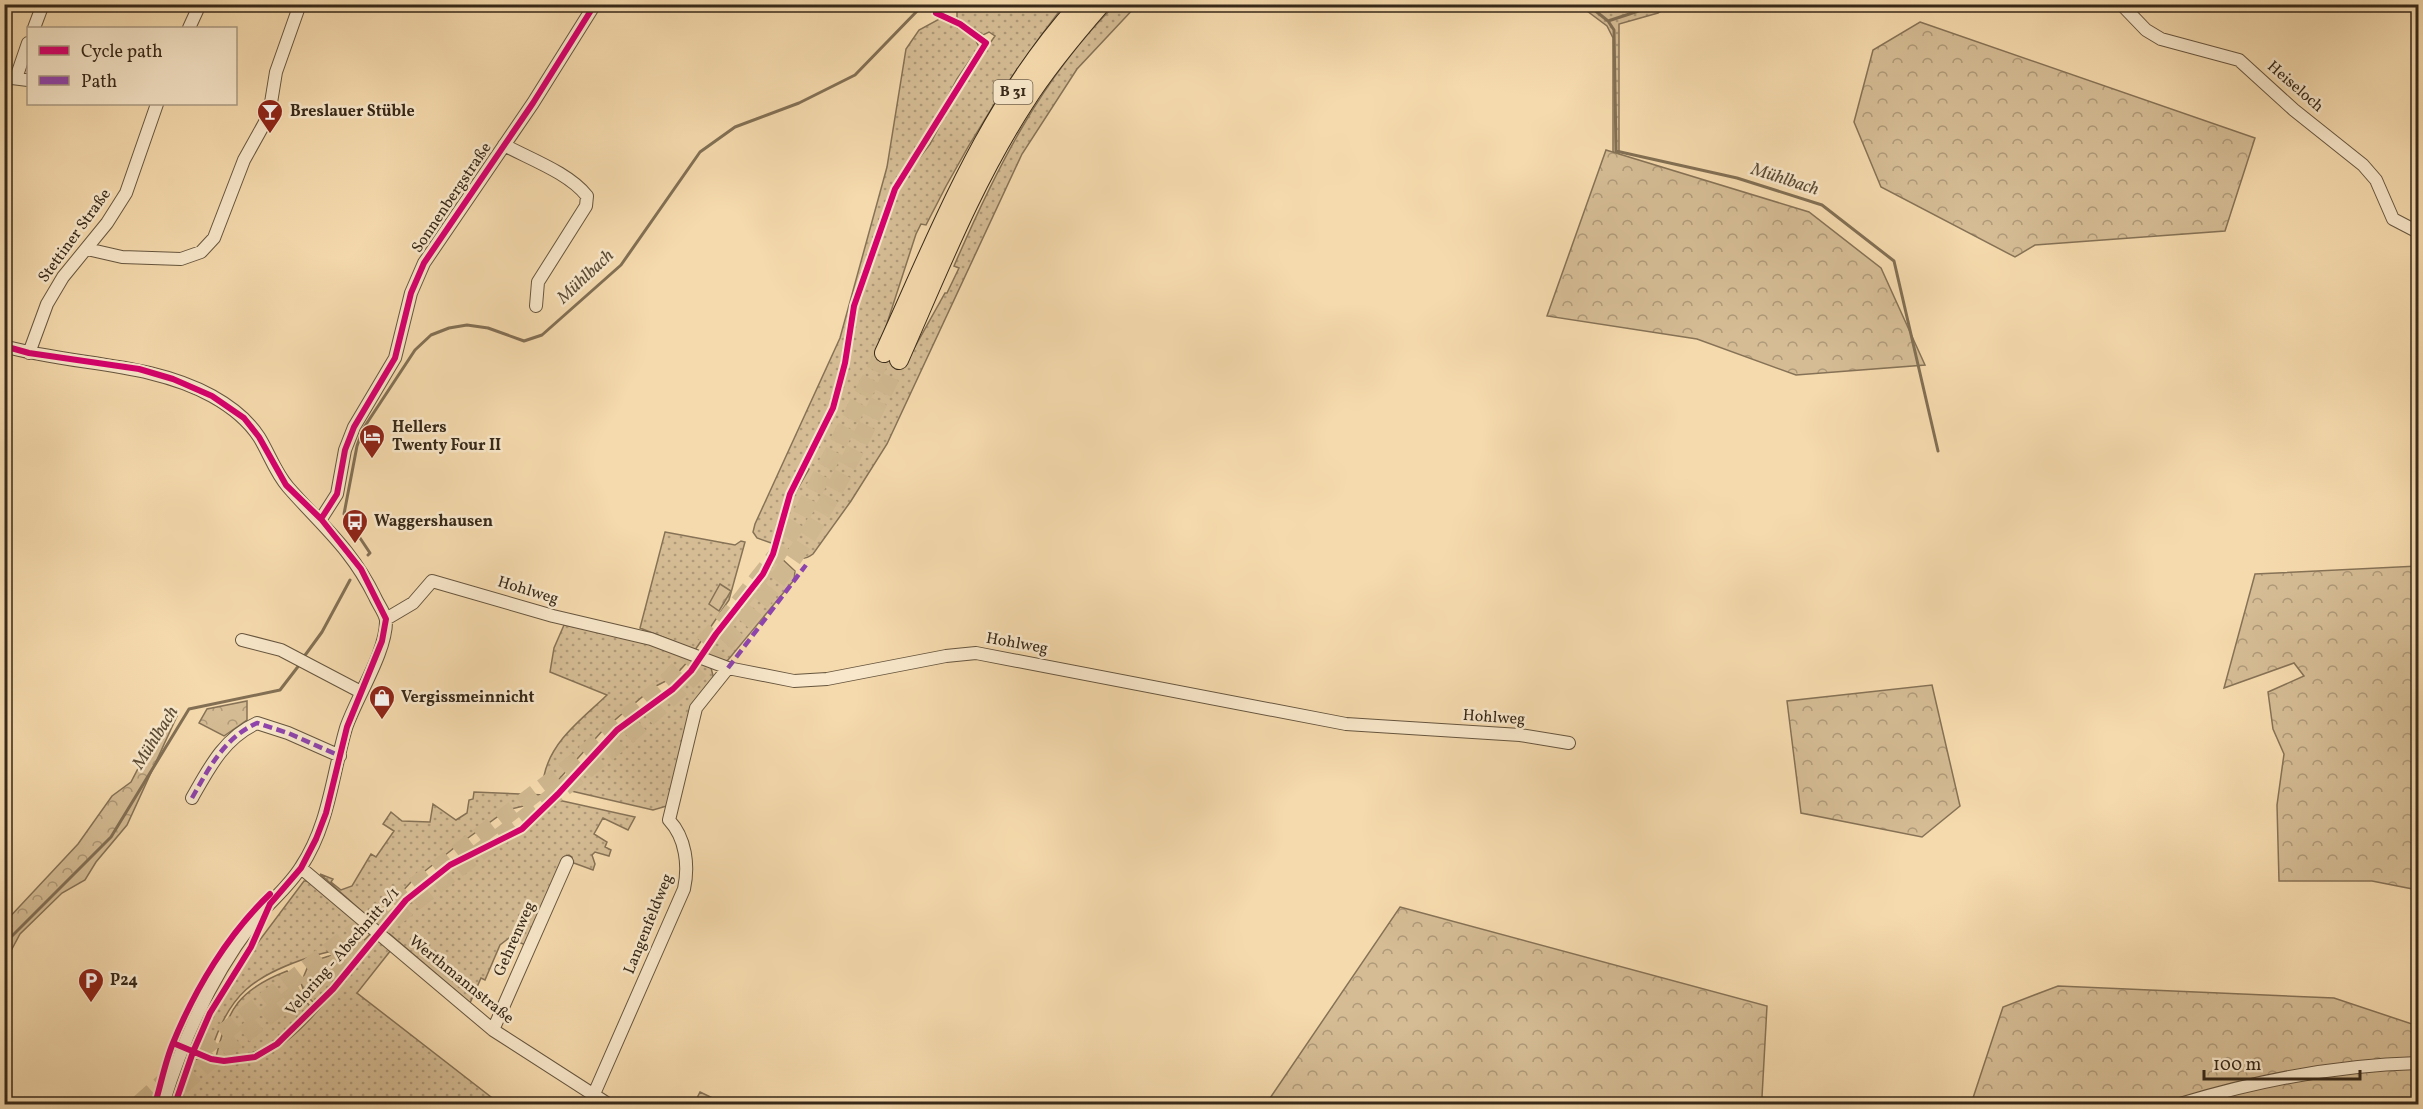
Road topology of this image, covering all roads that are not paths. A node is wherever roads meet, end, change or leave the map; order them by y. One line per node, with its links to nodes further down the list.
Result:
1 (43, 4): 8 (street)
2 (200, 4): 9 (street)
3 (300, 4): 16 (street)
4 (595, 4): 14 (street, Sonnenbergstraße)
5 (1080, 4): 6 (highway, B 31)
6 (1101, 4)
7 (2121, 4): 15 (street, Heiseloch)
8 (34, 27)
9 (189, 27)
10 (27, 45): 11 (street)
11 (10, 78): 12 (street)
12 (27, 80)
13 (157, 105): 16 (street, Stettiner Straße)
14 (504, 145): 17 (street); 20 (street, Sonnenbergstraße)
15 (2418, 232)
16 (87, 249): 19 (street, Stettiner Straße)
17 (536, 306)
18 (4, 345): 19 (street)
19 (29, 353): 20 (street)
20 (321, 519): 21 (street)
21 (386, 619): 23 (street, Hohlweg); 24 (street)
22 (242, 640): 24 (street)
23 (728, 668): 25 (street, Hohlweg); 32 (street, Langenfeldweg)
24 (361, 692): 26 (street)
25 (1569, 743)
26 (340, 756): 27 (street); 29 (street)
27 (192, 798)
28 (567, 862): 30 (street, Gehrenweg)
29 (301, 868): 30 (street, Werthmannstraße); 33 (street)
30 (493, 1030): 32 (street, Werthmannstraße)
31 (2418, 1063): 35 (street)
32 (594, 1094): 34 (street, Werthmannstraße)
33 (163, 1104)
34 (608, 1104)
35 (2180, 1104)

